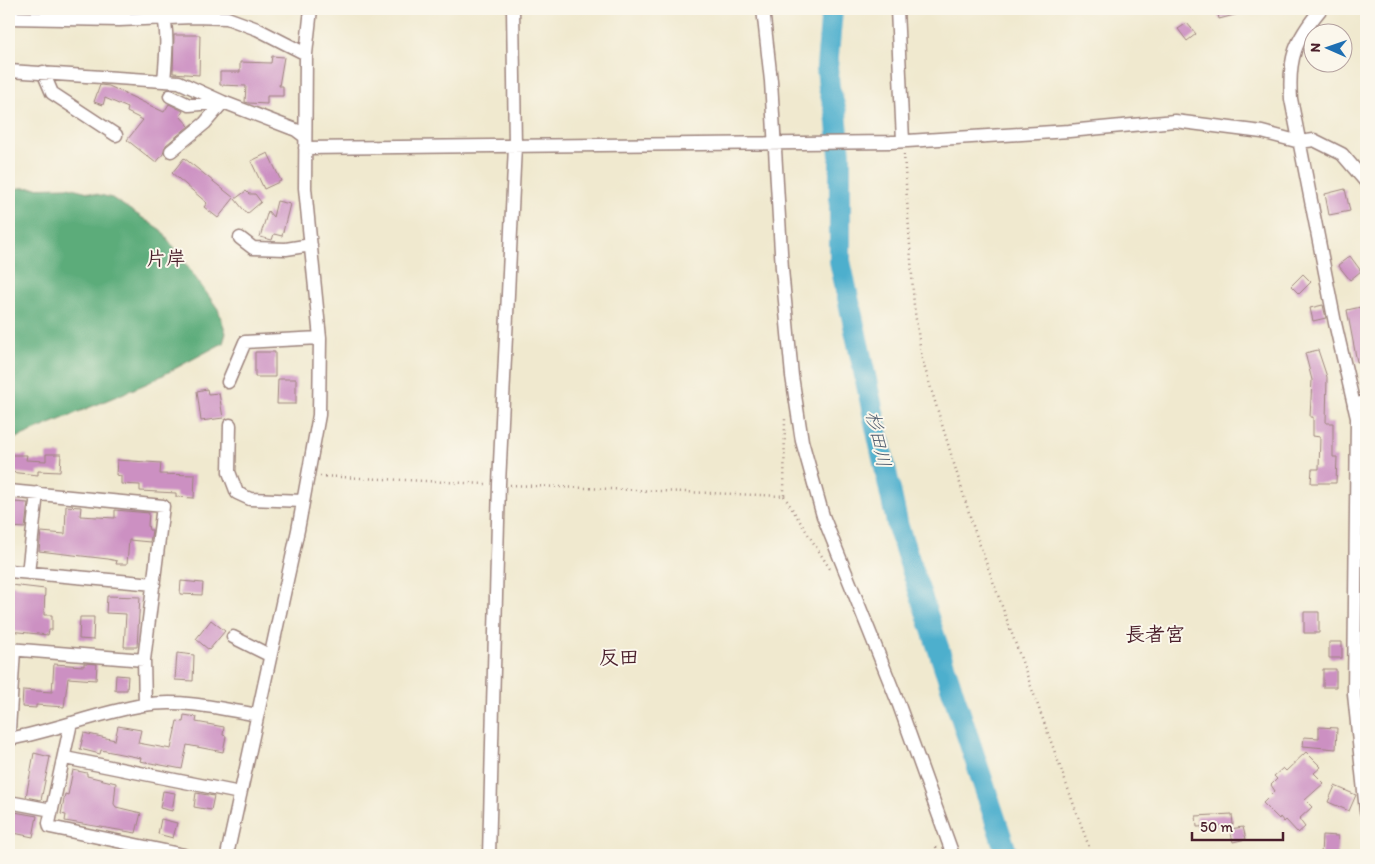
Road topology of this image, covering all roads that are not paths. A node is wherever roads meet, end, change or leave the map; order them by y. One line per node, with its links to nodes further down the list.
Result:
1 (311, 9): 8 (street)
2 (514, 9): 19 (street)
3 (764, 9): 18 (street)
4 (897, 9): 16 (street)
5 (1322, 9): 17 (street)
6 (163, 13): 7 (street); 8 (street); 11 (street)
7 (9, 18)
8 (306, 54): 15 (street)
9 (9, 71): 10 (street)
10 (43, 72): 11 (street); 14 (street)
11 (164, 81): 13 (street)
12 (170, 96): 13 (street)
13 (223, 102): 15 (street); 20 (street)
14 (116, 135)
15 (304, 142): 19 (street); 23 (street)
16 (897, 142): 17 (street); 18 (street)
17 (1300, 142): 21 (street); 27 (street)
18 (779, 143): 19 (street); 56 (street)
19 (515, 146): 55 (street)
20 (171, 151)
21 (1366, 182)
22 (240, 238): 23 (street)
23 (311, 245): 24 (street)
24 (320, 338): 25 (street); 32 (street)
25 (228, 382)
26 (1366, 401): 27 (street)
27 (1354, 406): 30 (street)
28 (230, 425): 32 (street)
29 (9, 491): 31 (street)
30 (1361, 492): 33 (street)
31 (37, 494): 35 (street); 36 (street)
32 (303, 502): 39 (street)
33 (1361, 506): 42 (street)
34 (9, 571): 35 (street)
35 (28, 573): 36 (street)
36 (154, 584): 40 (street)
37 (233, 637): 39 (street)
38 (11, 650): 40 (street); 45 (street)
39 (269, 655): 43 (street)
40 (144, 660): 41 (street)
41 (145, 705): 43 (street); 44 (street)
42 (1361, 711): 47 (street)
43 (257, 715): 49 (street)
44 (72, 723): 46 (street); 48 (street)
45 (9, 730)
46 (9, 739)
47 (1363, 750): 52 (street)
48 (65, 758): 49 (street); 51 (street)
49 (240, 793): 54 (street)
50 (9, 802): 51 (street)
51 (52, 810): 53 (street)
52 (1366, 811)
53 (184, 855)
54 (227, 855)
55 (490, 855)
56 (953, 855)

